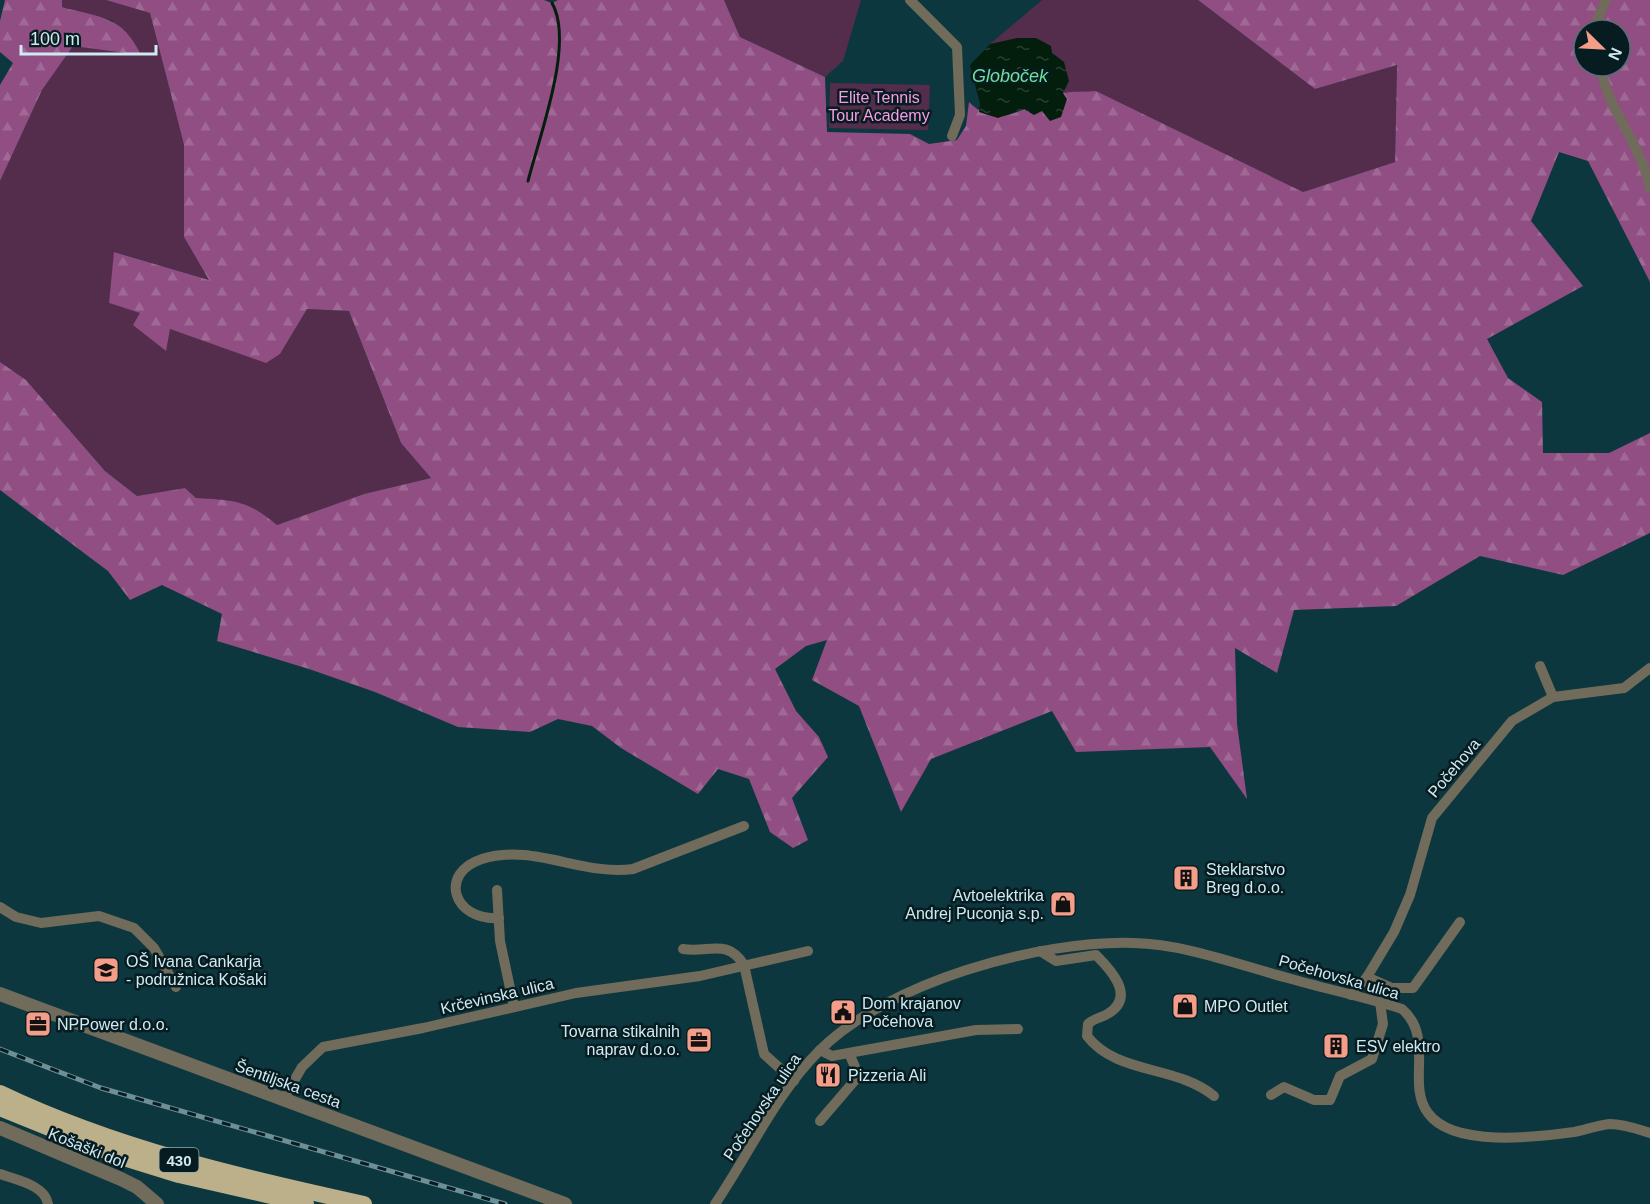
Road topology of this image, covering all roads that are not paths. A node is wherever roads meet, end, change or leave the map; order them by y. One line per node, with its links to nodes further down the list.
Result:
1 (909, 0): 5 (street)
2 (1606, 0): 3 (street)
3 (1598, 18)
4 (1605, 78): 6 (street)
5 (952, 136)
6 (1650, 189)
7 (1540, 666): 9 (street)
8 (1650, 668): 9 (street, Počehova)
9 (1553, 698): 19 (street, Počehova)
10 (744, 826): 13 (street)
11 (497, 890): 13 (street)
12 (0, 907): 20 (street)
13 (499, 918): 23 (street)
14 (1460, 922): 19 (street)
15 (683, 949): 18 (street)
16 (808, 951): 18 (street, Krčevinska ulica)
17 (1040, 951): 19 (street, Počehovska ulica); 25 (street, Počehovska ulica); 30 (street)
18 (744, 965): 23 (street, Krčevinska ulica); 27 (street)
19 (1360, 985): 22 (street, Počehovska ulica)
20 (176, 987)
21 (0, 994): 31 (street, Šentiljska cesta)
22 (1380, 1002): 29 (street); 35 (street, Počehovska ulica)
23 (514, 1007): 31 (street, Krčevinska ulica)
24 (1018, 1029): 26 (street)
25 (820, 1050): 26 (street); 27 (street, Počehovska ulica)
26 (849, 1053): 33 (street)
27 (794, 1081): 42 (street, Počehovska ulica)
28 (0, 1093): 40 (highway, 430)
29 (1271, 1095)
30 (1214, 1096)
31 (283, 1100): 41 (street, Šentiljska cesta)
32 (0, 1108): 39 (highway, 430)
33 (820, 1121)
34 (0, 1128): 38 (street, Košaški dol)
35 (1650, 1133)
36 (0, 1174): 37 (street)
37 (48, 1204)
38 (157, 1204)
39 (306, 1204)
40 (364, 1204)
41 (565, 1204)
42 (715, 1204)

